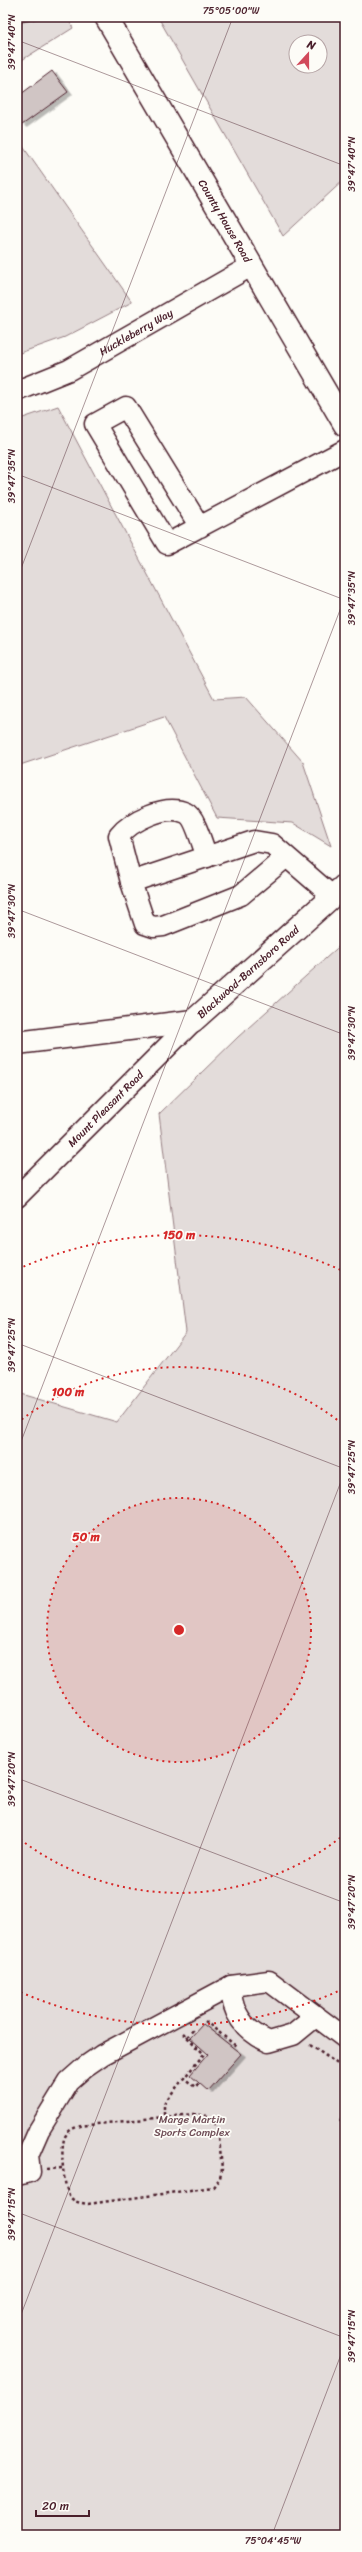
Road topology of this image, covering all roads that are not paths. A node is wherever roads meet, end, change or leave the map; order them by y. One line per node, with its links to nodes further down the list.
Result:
1 (106, 17): 2 (main road, County House Road)
2 (251, 266): 3 (street, Huckleberry Way); 4 (main road, County House Road)
3 (17, 391)
4 (345, 425)
5 (345, 450): 6 (street)
6 (200, 527): 6 (street)
7 (286, 856): 8 (street); 9 (street); 10 (street)
8 (207, 857): 9 (street); 9 (street)
9 (131, 882)
10 (339, 890): 11 (main road, Blackwood-Barnsboro Road)
11 (193, 1021): 12 (main road, Blackwood-Barnsboro Road); 13 (street, Mount Pleasant Road)
12 (17, 1043)
13 (17, 1197)
14 (231, 1986): 15 (street); 15 (street); 17 (street)
15 (316, 2017): 16 (street)
16 (345, 2038)
17 (17, 2175)

